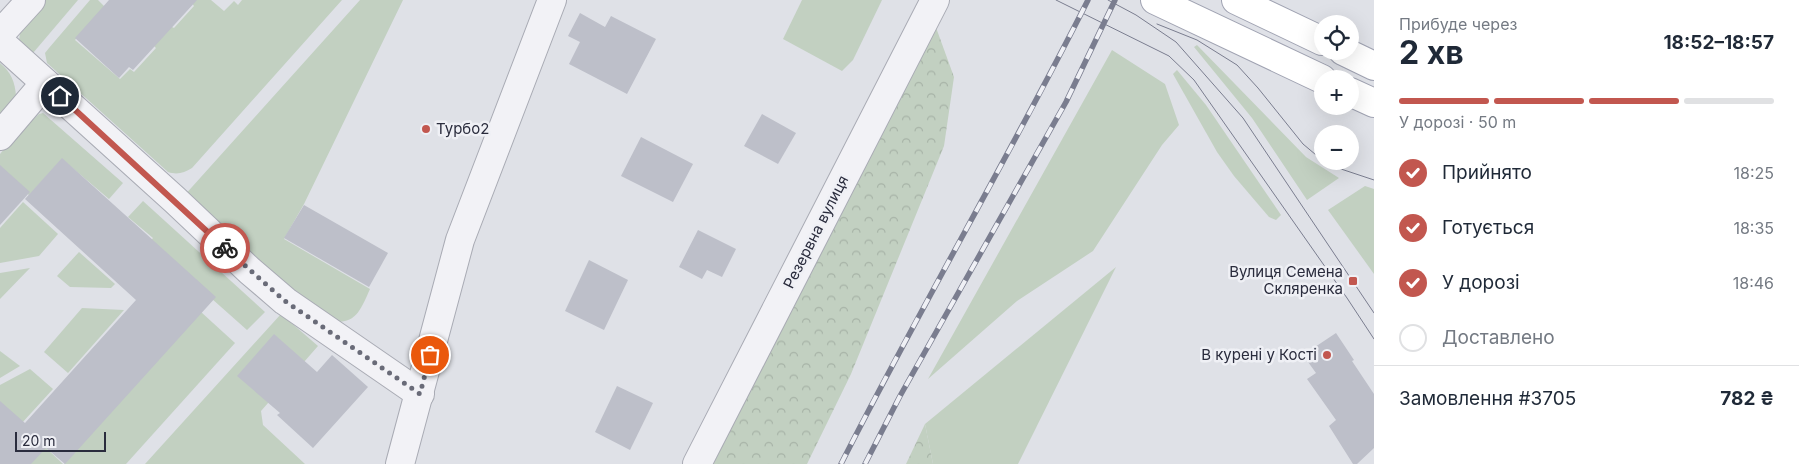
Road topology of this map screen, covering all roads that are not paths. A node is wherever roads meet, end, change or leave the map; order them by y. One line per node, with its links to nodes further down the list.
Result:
1 (31, 0): 7 (street)
2 (552, 0): 17 (street)
3 (935, 0): 19 (street, Резервна вулиця)
4 (1155, 0): 12 (main road)
5 (1236, 0): 6 (main road)
6 (1264, 6): 8 (main road)
7 (0, 34)
8 (1314, 37)
9 (0, 42): 13 (street)
10 (1359, 59): 11 (main road)
11 (1374, 66)
12 (1314, 75)
13 (45, 83): 16 (street); 17 (street)
14 (1359, 96): 15 (main road)
15 (1374, 103)
16 (0, 136)
17 (420, 394): 18 (street)
18 (400, 464)
19 (696, 464)

